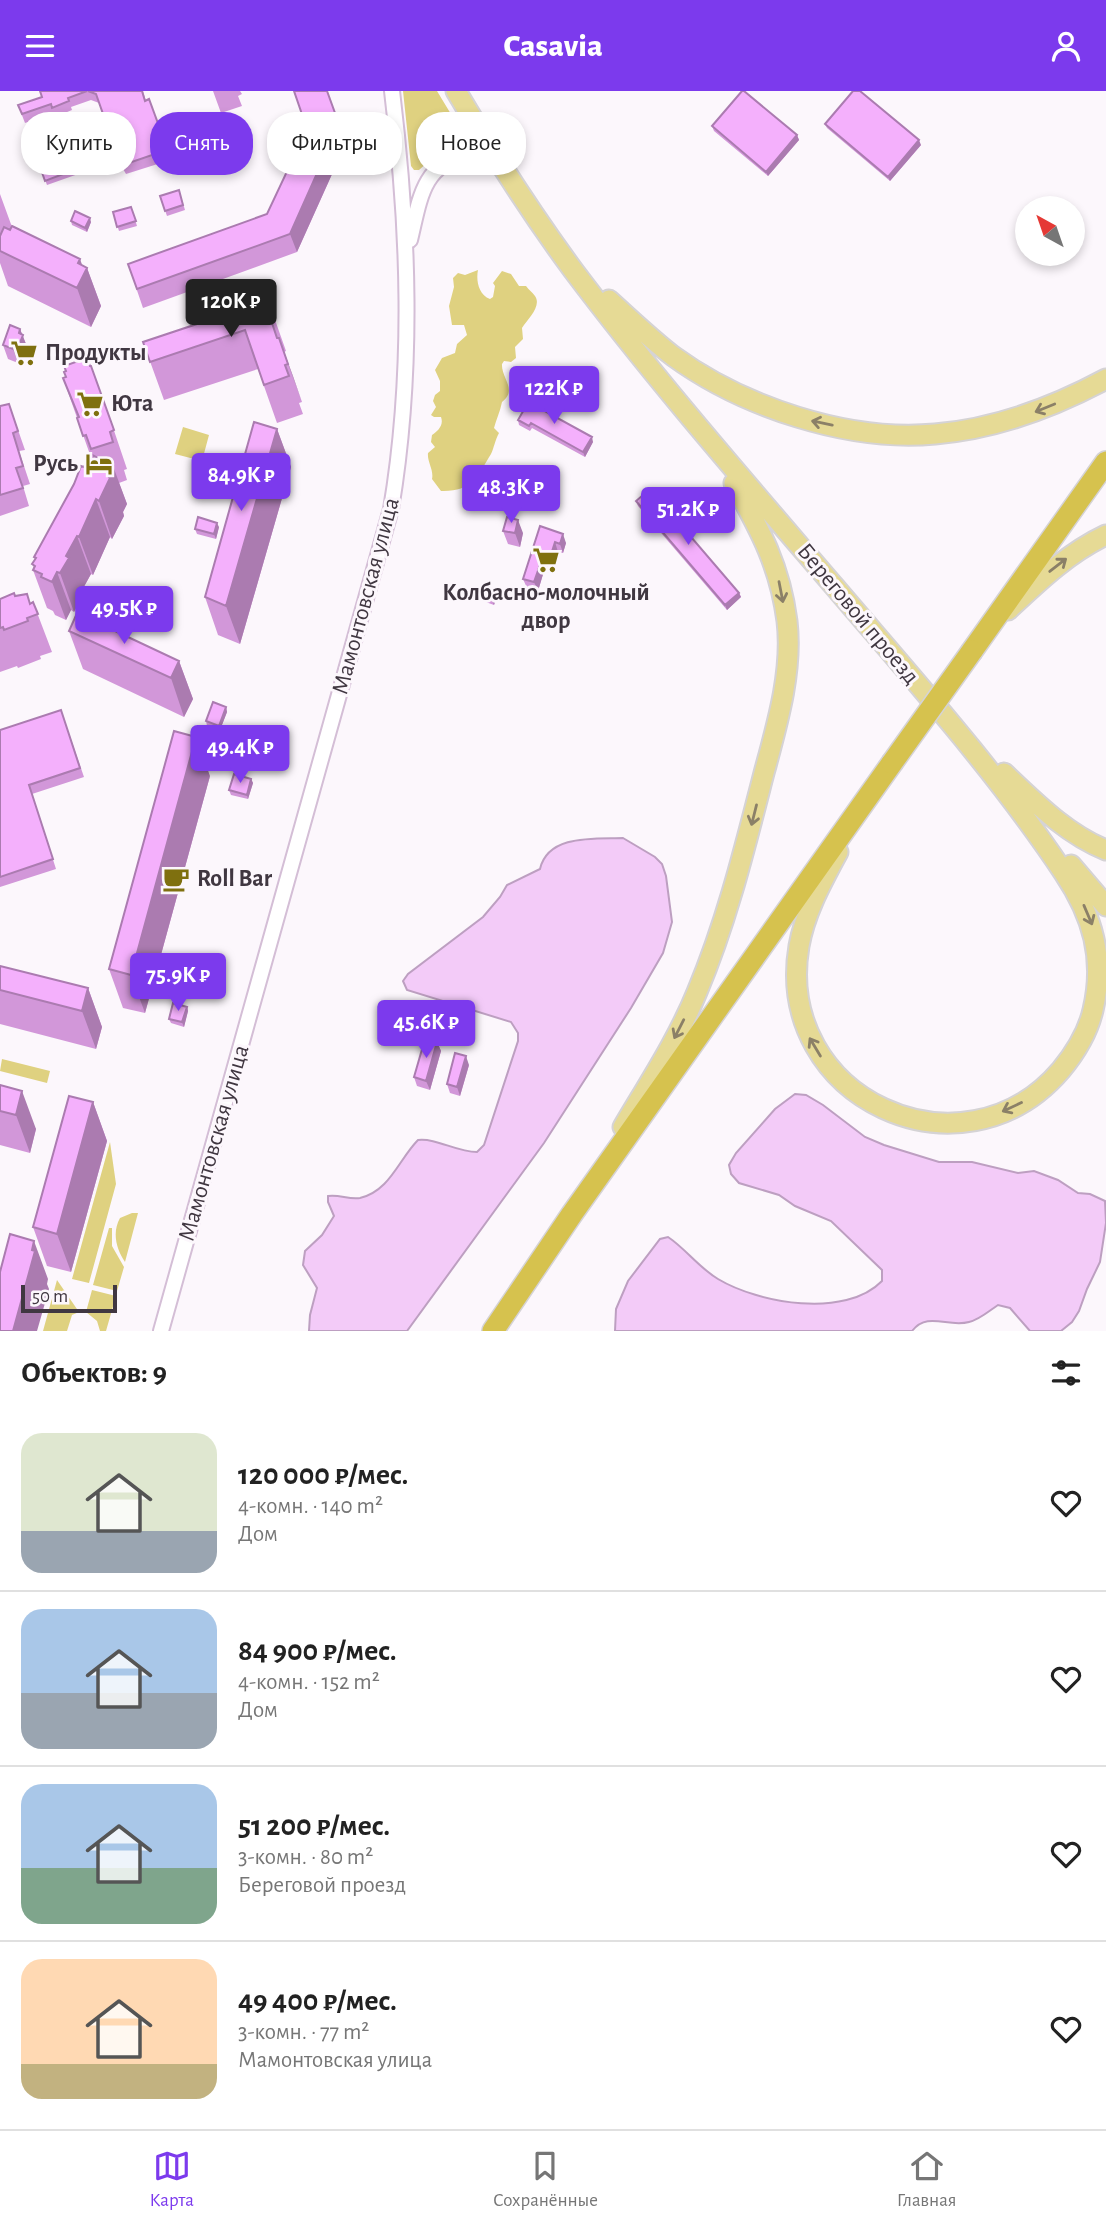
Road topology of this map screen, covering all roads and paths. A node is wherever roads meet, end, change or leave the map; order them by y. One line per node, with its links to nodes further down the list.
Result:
1 (392, 91): 4 (street, Мамонтовская улица)
2 (456, 91): 3 (main road)
3 (510, 178): 4 (street); 5 (main road)
4 (407, 255): 18 (street, Мамонтовская улица)
5 (571, 267): 6 (main road, one-way to 5); 7 (main road, Береговой проезд)
6 (1106, 379)
7 (711, 442): 11 (main road, Береговой проезд); 16 (main road, one-way to 16)
8 (1106, 462): 10 (highway)
9 (1106, 535): 10 (main road, one-way to 9)
10 (989, 627): 13 (highway, bridge)
11 (959, 733): 12 (main road); 14 (main road)
12 (996, 776): 13 (main road, one-way to 13); 15 (main road)
13 (867, 798): 16 (highway)
14 (1106, 849)
15 (1106, 906)
16 (572, 1214): 17 (highway)
17 (541, 1258): 19 (highway); 20 (highway)
18 (161, 1331)
19 (484, 1331)
20 (493, 1331)

